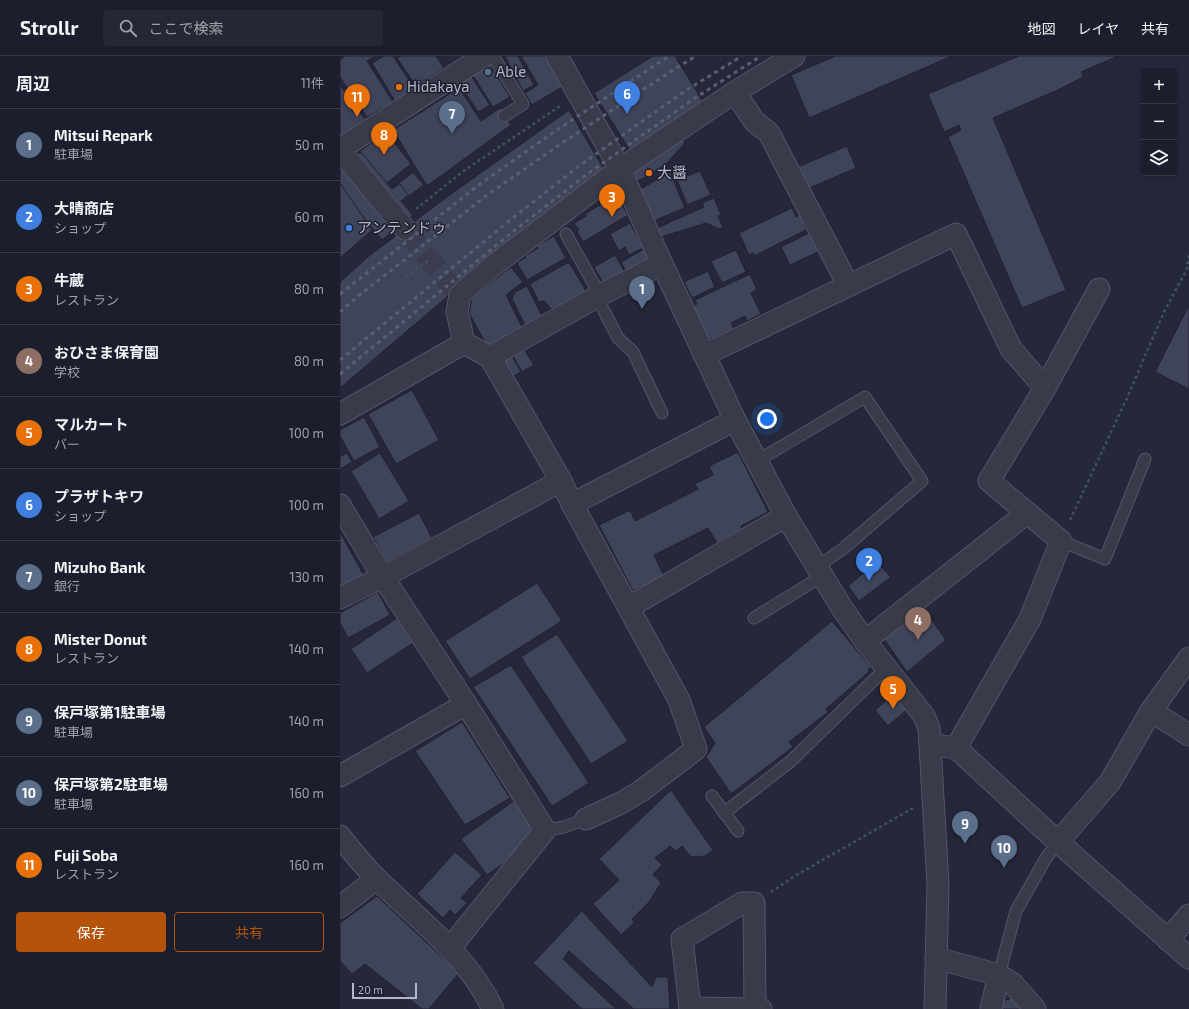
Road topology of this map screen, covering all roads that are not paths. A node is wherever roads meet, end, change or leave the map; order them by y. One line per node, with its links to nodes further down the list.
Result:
1 (484, 56): 5 (street)
2 (493, 56): 7 (lane)
3 (558, 56): 9 (street)
4 (794, 56): 6 (street)
5 (458, 62): 8 (street)
6 (735, 92): 9 (street); 13 (street)
7 (504, 116)
8 (340, 150): 10 (street)
9 (620, 169): 12 (street); 16 (street)
10 (402, 226)
11 (566, 234): 15 (lane)
12 (662, 264): 15 (street); 17 (street)
13 (848, 285): 17 (street); 19 (street)
14 (1099, 289): 19 (street)
15 (600, 295): 18 (street); 20 (lane)
16 (464, 343): 18 (street); 21 (street)
17 (704, 355): 22 (street)
18 (490, 357): 25 (street)
19 (1045, 388): 28 (street)
20 (662, 413)
21 (340, 414)
22 (735, 420): 24 (street); 26 (street)
23 (1145, 459): 30 (lane)
24 (757, 461): 29 (street); 31 (lane)
25 (561, 481): 26 (street); 32 (street)
26 (572, 504): 34 (street)
27 (340, 505): 32 (street)
28 (1027, 512): 30 (street); 36 (street)
29 (786, 516): 31 (street); 34 (street)
30 (1061, 540): 43 (street)
31 (820, 571): 35 (lane); 36 (street)
32 (383, 577): 33 (street); 39 (street)
33 (340, 598)
34 (629, 607): 47 (street)
35 (754, 618)
36 (865, 641): 38 (street)
37 (1189, 658): 40 (street)
38 (886, 668): 42 (street); 46 (lane)
39 (466, 704): 44 (street); 48 (street)
40 (1151, 711): 41 (street); 51 (street)
41 (1189, 735)
42 (930, 744): 43 (street); 57 (street)
43 (956, 748): 51 (street)
44 (340, 776)
45 (712, 796): 46 (lane)
46 (724, 813): 49 (lane)
47 (586, 819): 48 (lane)
48 (545, 830): 56 (street)
49 (738, 831)
50 (340, 836): 52 (street)
51 (1058, 842): 55 (street); 59 (lane)
52 (376, 879): 53 (street); 56 (street)
53 (340, 907)
54 (1189, 915): 55 (street)
55 (1168, 940): 58 (street)
56 (450, 948): 61 (street)
57 (936, 958): 59 (street); 64 (street)
58 (1189, 958)
59 (999, 975): 65 (street); 66 (street)
60 (690, 1008): 62 (street); 62 (street)
61 (493, 1009)
62 (755, 1009): 63 (street)
63 (761, 1009)
64 (935, 1009)
65 (991, 1009)
66 (1035, 1009)

